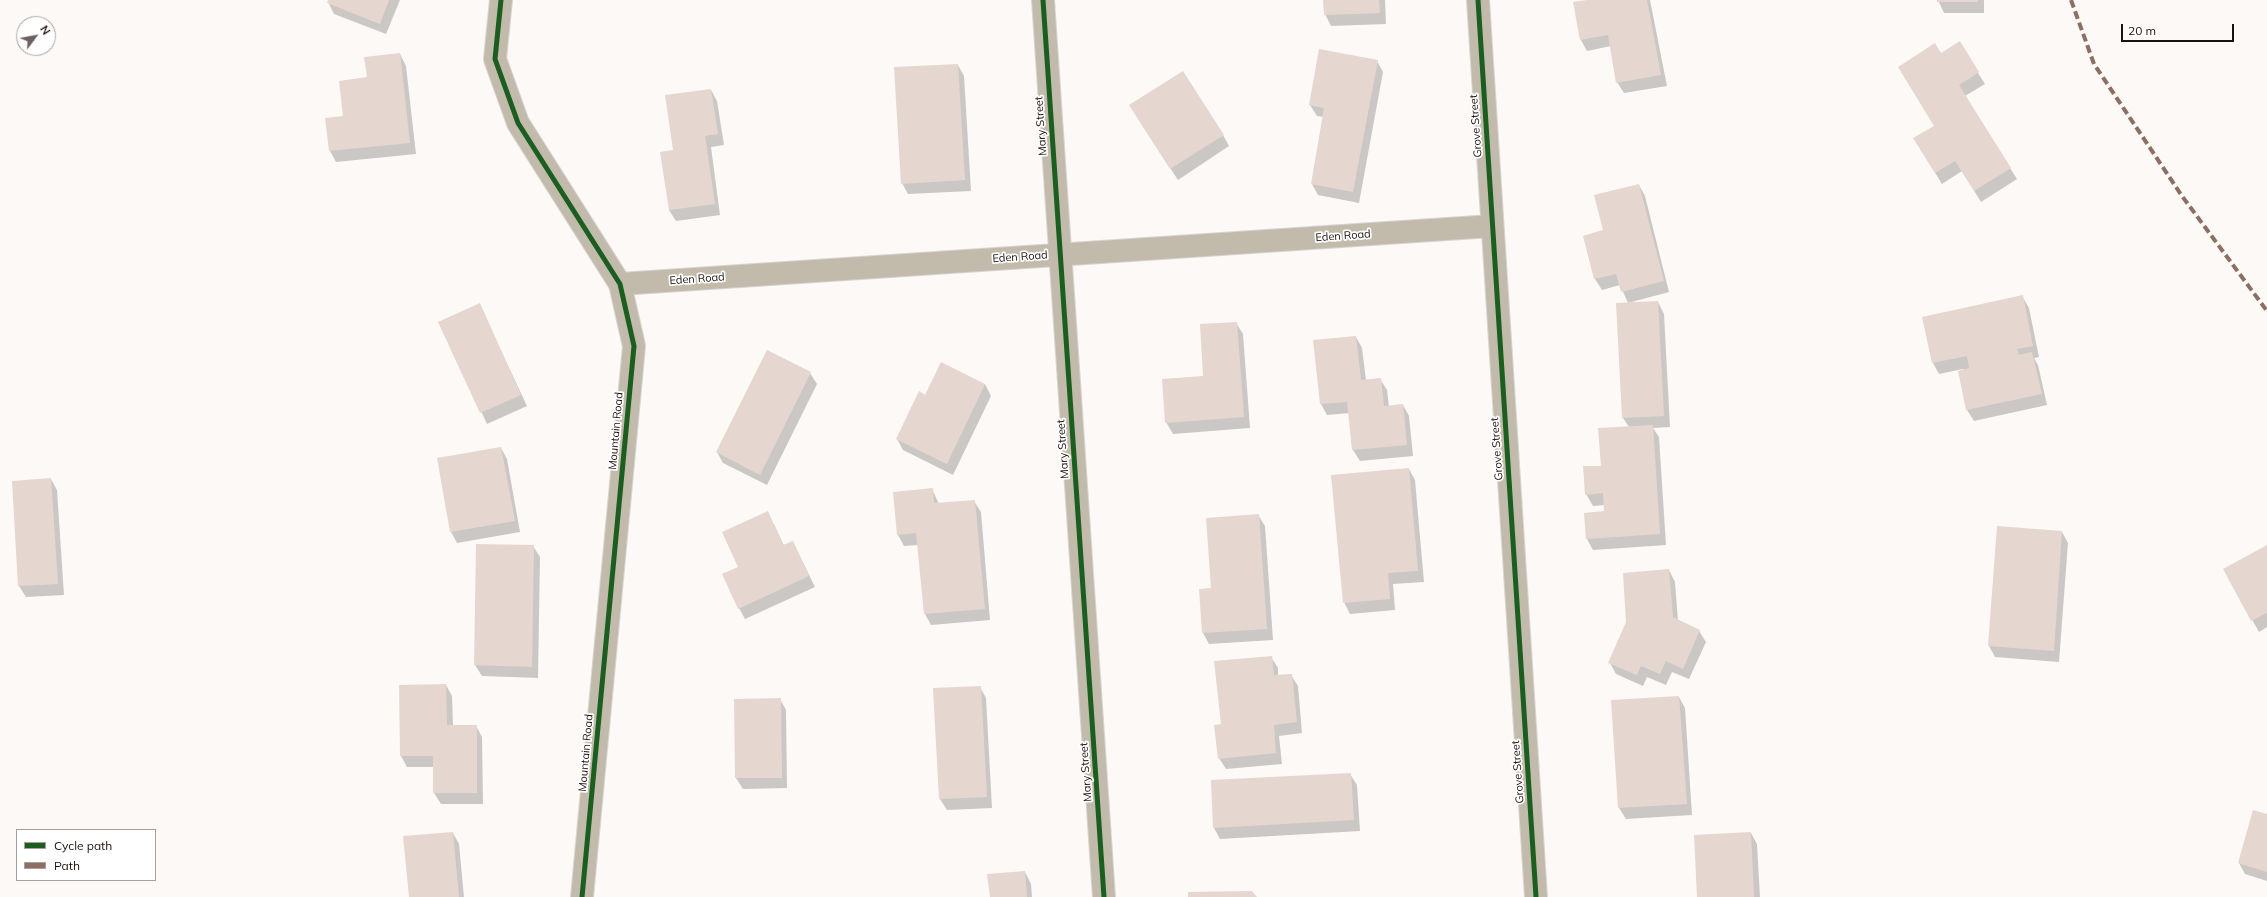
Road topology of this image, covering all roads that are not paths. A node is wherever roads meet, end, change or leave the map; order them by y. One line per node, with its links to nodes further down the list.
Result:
1 (502, 0): 6 (street, Mountain Road)
2 (1042, 0): 5 (street, Mary Street)
3 (1478, 0): 4 (street, Grove Street)
4 (1492, 226): 5 (street, Eden Road); 9 (street, Grove Street)
5 (1060, 254): 6 (street, Eden Road); 8 (street, Mary Street)
6 (620, 284): 7 (street, Mountain Road)
7 (582, 897)
8 (1104, 897)
9 (1536, 897)

